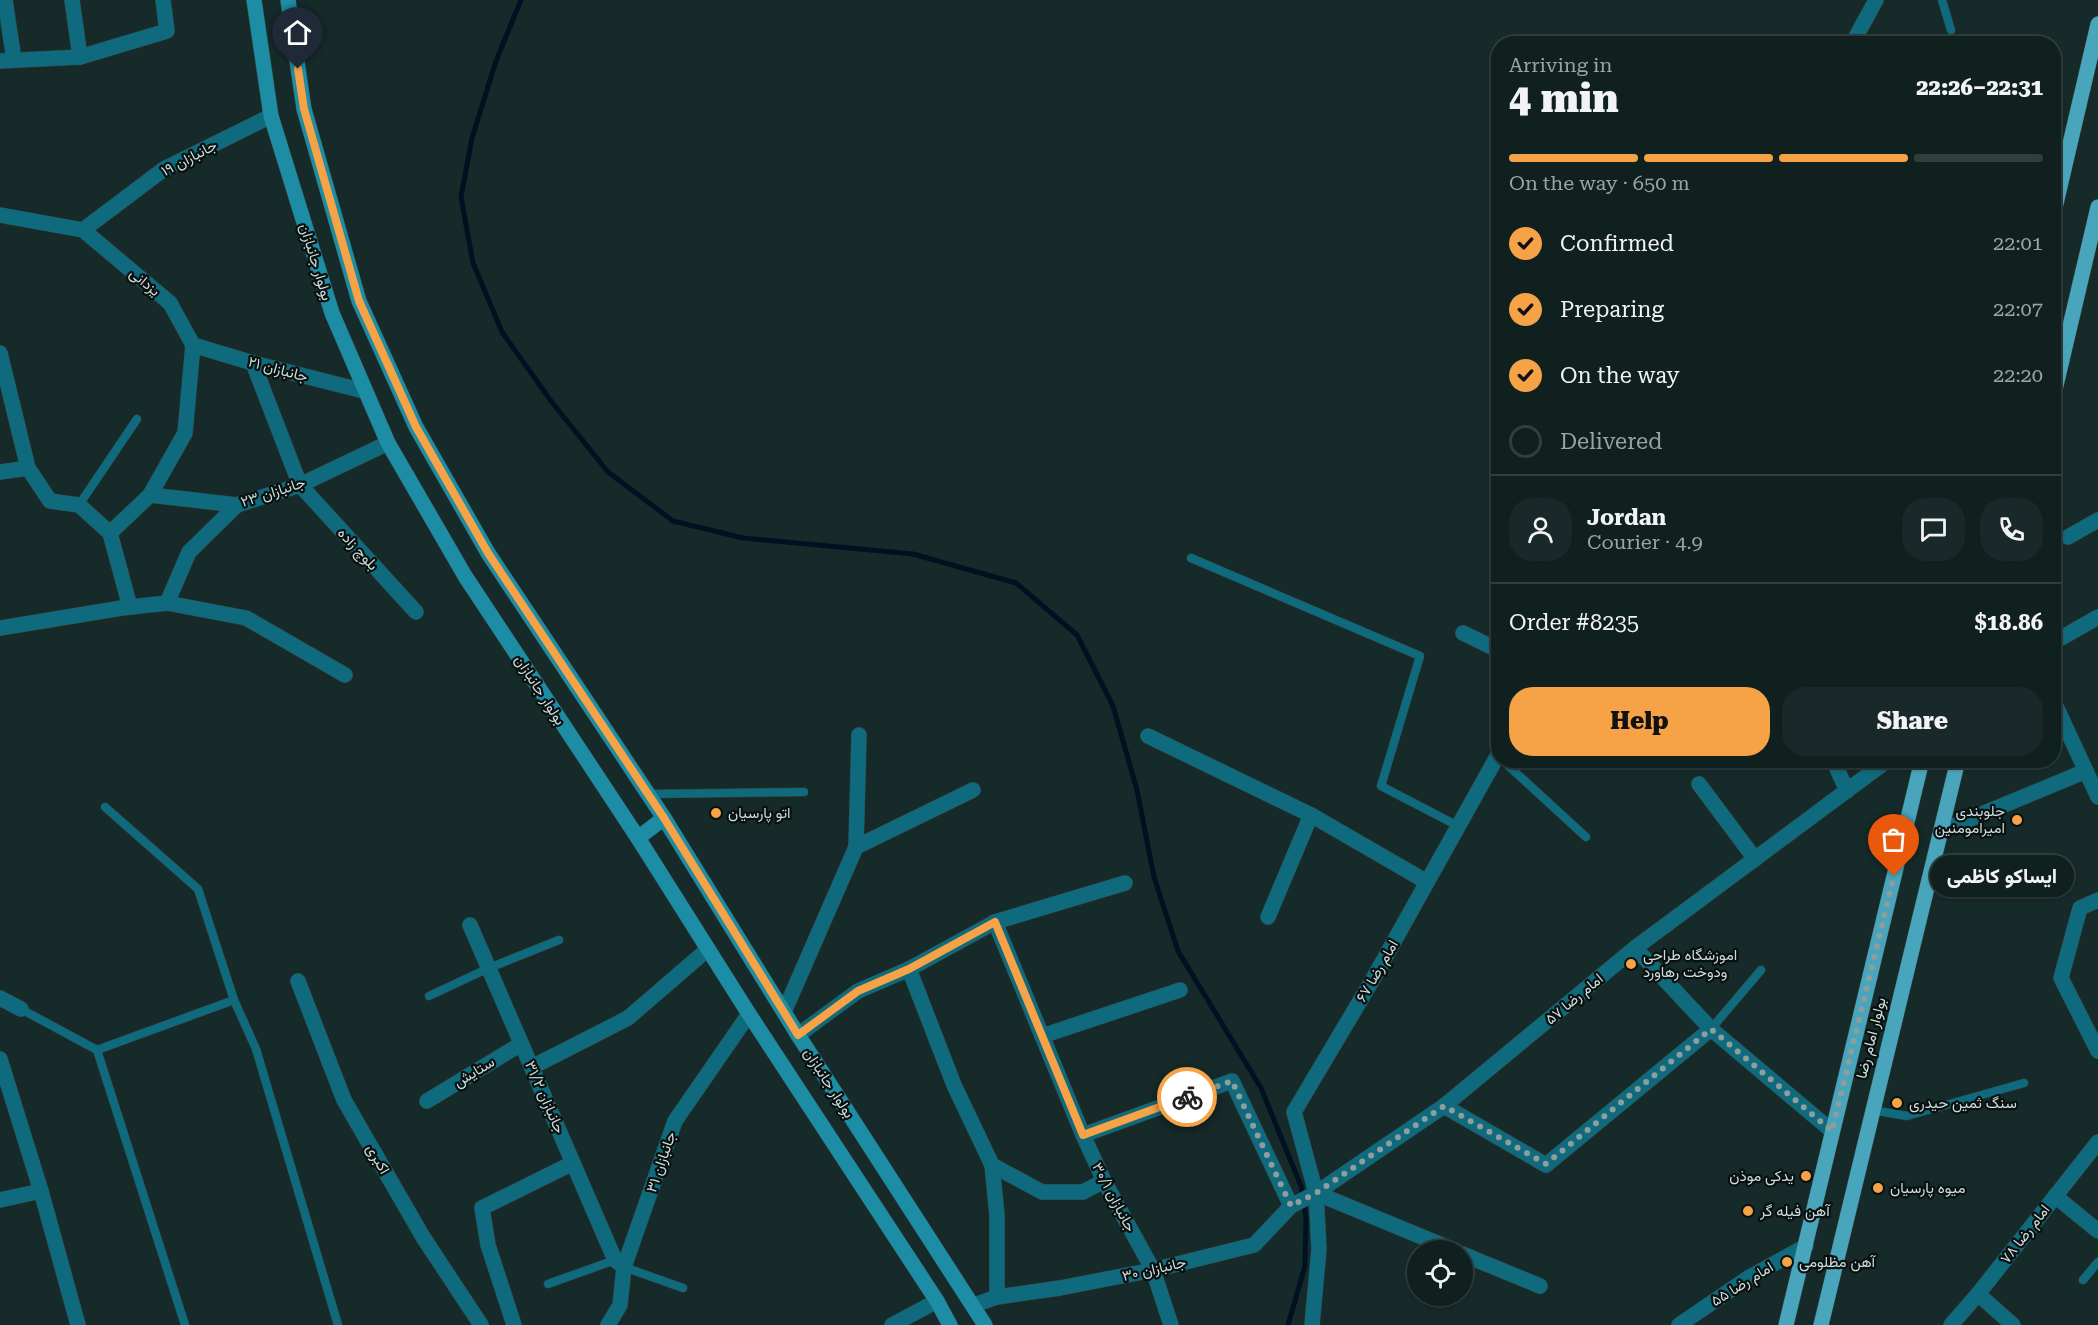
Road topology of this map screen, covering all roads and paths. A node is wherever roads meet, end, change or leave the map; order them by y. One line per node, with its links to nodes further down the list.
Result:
1 (5, 0): 12 (street)
2 (72, 0): 11 (street)
3 (163, 0): 11 (street)
4 (254, 0): 13 (main road, بولوار جانبازان)
5 (288, 0): 58 (main road, بولوار جانبازان)
6 (1942, 0): 9 (lane)
7 (1874, 1): 10 (street)
8 (2098, 24): 14 (main road)
9 (1951, 30)
10 (1856, 36)
11 (80, 57): 12 (street)
12 (7, 61)
13 (271, 116): 17 (street, جانبازان ۱۹); 22 (main road, بولوار جانبازان)
14 (2061, 182)
15 (2098, 207): 21 (main road)
16 (0, 215): 17 (street)
17 (83, 230): 18 (street, یزدانی)
18 (193, 345): 20 (street, جانبازان ۲۱); 28 (street)
19 (0, 353): 25 (street)
20 (253, 363): 22 (street, جانبازان ۲۱); 27 (street)
21 (2061, 364)
22 (364, 391): 24 (main road, بولوار جانبازان)
23 (137, 419): 29 (lane)
24 (388, 443): 27 (street, جانبازان ۲۳); 66 (main road, بولوار جانبازان)
25 (28, 468): 26 (street); 29 (street)
26 (0, 472)
27 (300, 486): 30 (street, جانبازان ۲۳); 37 (street, بلوچ زاده)
28 (150, 495): 30 (street, جانبازان ۲۳); 32 (street)
29 (79, 505): 32 (street)
30 (237, 505): 35 (street)
31 (2098, 520): 33 (street)
32 (110, 533): 36 (street)
33 (2068, 537)
34 (1191, 558): 63 (lane)
35 (167, 603): 36 (street); 43 (street)
36 (130, 607): 39 (street)
37 (416, 612)
38 (2098, 617): 41 (street)
39 (0, 628)
40 (1463, 633): 42 (street)
41 (2061, 638)
42 (1491, 647)
43 (345, 675)
44 (2061, 717): 53 (street)
45 (859, 735): 67 (street)
46 (1148, 736): 61 (street)
47 (1491, 768): 63 (street, امام رضا ۶۷)
48 (1511, 768): 65 (lane)
49 (1837, 768): 56 (street)
50 (1877, 768): 56 (street, امام رضا ۵۷)
51 (1920, 768): 102 (main road, بولوار امام رضا)
52 (1956, 768): 64 (main road, بولوار امام رضا)
53 (2086, 771): 59 (street); 64 (street)
54 (1700, 784): 68 (street)
55 (973, 790): 67 (street)
56 (1847, 791): 68 (street, امام رضا ۵۷)
57 (804, 792): 58 (lane)
58 (648, 794): 62 (main road, بولوار جانبازان)
59 (2098, 796)
60 (105, 807): 85 (lane)
61 (1311, 815): 69 (street); 72 (street)
62 (664, 818): 66 (main road); 87 (main road, بولوار جانبازان)
63 (1458, 826): 69 (street, امام رضا ۶۷)
64 (1941, 831): 101 (main road, بولوار امام رضا)
65 (1586, 837)
66 (638, 838): 77 (main road, بولوار جانبازان)
67 (856, 847): 87 (street)
68 (1755, 859): 76 (street, امام رضا ۵۷)
69 (1427, 882): 109 (street, امام رضا ۶۷)
70 (1125, 883): 73 (street)
71 (2098, 900): 94 (street)
72 (1268, 917)
73 (995, 922): 79 (street); 91 (street, جانبازان ۳۰/۱)
74 (470, 924): 78 (street, جانبازان ۳۱/۲)
75 (559, 940): 78 (lane)
76 (1635, 948): 89 (street); 100 (street, امام رضا ۵۷)
77 (708, 949): 88 (main road, بولوار جانبازان); 96 (street)
78 (489, 968): 83 (lane); 92 (street, جانبازان ۳۱/۲)
79 (909, 969): 90 (street); 106 (street)
80 (1761, 970): 89 (lane)
81 (298, 981): 132 (street, اکبری)
82 (1180, 990): 91 (street)
83 (429, 996)
84 (0, 998): 86 (street)
85 (234, 1000): 93 (lane); 131 (lane)
86 (21, 1008): 93 (lane)
87 (784, 1012): 90 (main road, بولوار جانبازان)
88 (749, 1014): 118 (street, جانبازان ۳۱); 126 (main road, بولوار جانبازان)
89 (1711, 1029): 100 (street); 102 (street)
90 (798, 1035): 127 (main road, بولوار جانبازان)
91 (1042, 1036): 103 (street, جانبازان ۳۰/۱)
92 (521, 1044): 96 (street, جانبازان ۳۱/۲); 99 (street, ستایش)
93 (97, 1050): 130 (lane)
94 (2098, 1052)
95 (0, 1059): 97 (street)
96 (532, 1067): 105 (street, جانبازان ۳۱/۲)
97 (3, 1079): 108 (street)
98 (2024, 1083): 101 (lane)
99 (427, 1101)
100 (1444, 1106): 109 (street, امام رضا ۵۷)
101 (1872, 1110): 143 (main road, بولوار امام رضا)
102 (1832, 1131): 115 (main road, بولوار امام رضا)
103 (1083, 1135): 107 (street, جانبازان ۳۰/۱); 112 (street)
104 (2098, 1142): 110 (street, امام رضا ۷۸)
105 (573, 1162): 118 (street, جانبازان ۳۱/۲); 133 (street)
106 (992, 1165): 107 (street); 125 (street)
107 (1104, 1181): 119 (street, جانبازان ۳۰/۱)
108 (41, 1191): 111 (street); 129 (street)
109 (1316, 1193): 112 (street, جانبازان ۳۰); 114 (street); 139 (street, امام رضا ۶۷)
110 (2055, 1196): 113 (street); 124 (street, امام رضا ۷۸)
111 (0, 1200)
112 (1291, 1206): 119 (street, جانبازان ۳۰)
113 (2098, 1231)
114 (1429, 1240)
115 (1806, 1246): 128 (street, امام رضا ۵۵); 142 (main road, بولوار امام رضا)
116 (1473, 1259): 122 (street)
117 (2098, 1262): 120 (lane)
118 (620, 1264): 121 (lane); 123 (lane); 134 (street, جانبازان ۳۱)
119 (1153, 1270): 125 (street, جانبازان ۳۰); 138 (street, جانبازان ۳۰/۱)
120 (2083, 1280)
121 (548, 1284)
122 (1540, 1286)
123 (683, 1288)
124 (1978, 1294): 144 (street, امام رضا ۷۸); 145 (street)
125 (997, 1297): 127 (street, جانبازان ۳۰)
126 (937, 1301): 135 (street); 136 (main road, بولوار جانبازان)
127 (974, 1305): 137 (main road, بولوار جانبازان)
128 (1706, 1307): 140 (street, امام رضا ۵۵); 141 (street)
129 (78, 1325)
130 (185, 1325)
131 (338, 1325)
132 (481, 1325)
133 (514, 1325)
134 (608, 1325)
135 (892, 1325)
136 (950, 1325)
137 (985, 1325)
138 (1171, 1325)
139 (1312, 1325)
140 (1679, 1325)
141 (1696, 1325)
142 (1786, 1325)
143 (1821, 1325)
144 (1951, 1325)
145 (2013, 1325)

